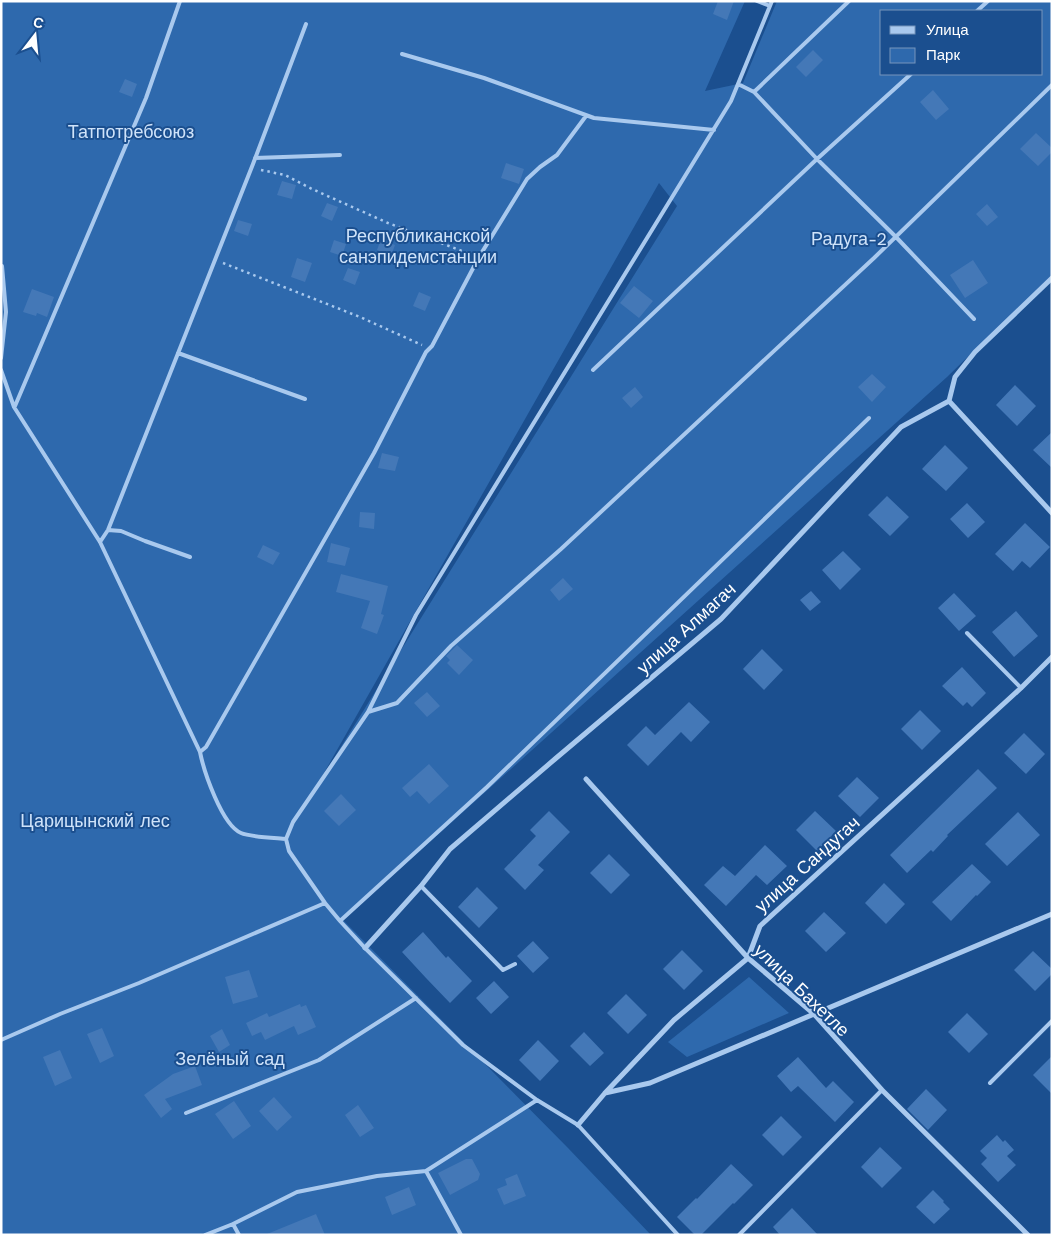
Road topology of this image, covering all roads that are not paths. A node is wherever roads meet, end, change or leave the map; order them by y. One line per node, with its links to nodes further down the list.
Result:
1 (180, 1): 28 (lane)
2 (757, 1): 5 (lane)
3 (849, 1): 12 (lane)
4 (988, 1): 6 (lane)
5 (771, 4): 10 (lane)
6 (979, 10)
7 (306, 24): 16 (lane)
8 (402, 54): 13 (lane)
9 (910, 75): 17 (lane)
10 (738, 84): 12 (lane); 14 (lane)
11 (1052, 85): 18 (lane)
12 (754, 92): 17 (lane)
13 (586, 116): 14 (lane); 38 (lane)
14 (714, 130): 37 (lane)
15 (340, 155): 16 (lane)
16 (255, 158): 22 (lane)
17 (817, 159): 18 (lane); 25 (lane)
18 (896, 237): 21 (lane); 37 (lane)
19 (2, 266): 23 (lane)
20 (1052, 278): 27 (street)
21 (974, 319)
22 (178, 353): 26 (lane); 31 (lane)
23 (1, 358)
24 (1, 370): 28 (lane)
25 (594, 370)
26 (305, 399)
27 (949, 401): 30 (street); 41 (street, улица Алмагач)
28 (14, 407): 32 (lane)
29 (869, 418): 44 (lane)
30 (1052, 513)
31 (108, 530): 32 (lane); 33 (lane)
32 (100, 542): 38 (lane)
33 (190, 557)
34 (967, 633): 36 (lane)
35 (1052, 657): 36 (street, улица Сандугач)
36 (1021, 688): 46 (street, улица Сандугач)
37 (368, 712): 40 (lane)
38 (200, 752): 40 (lane)
39 (586, 779): 46 (street, улица Бахетле)
40 (286, 839): 42 (lane)
41 (421, 886): 45 (street, улица Алмагач); 47 (lane)
42 (325, 903): 44 (lane); 51 (lane)
43 (1052, 914): 49 (street)
44 (340, 921): 45 (lane)
45 (365, 948): 48 (lane)
46 (748, 958): 49 (street, улица Бахетле); 54 (street, улица Сандугач)
47 (515, 964)
48 (416, 998): 55 (lane); 56 (lane)
49 (814, 1014): 53 (street, улица Бахетле); 54 (street)
50 (1052, 1021): 52 (lane)
51 (1, 1040)
52 (990, 1083)
53 (882, 1090): 64 (lane); 65 (street, улица Бахетле)
54 (605, 1093): 57 (street, улица Сандугач)
55 (537, 1100): 57 (lane); 58 (lane)
56 (186, 1113)
57 (578, 1125): 63 (lane)
58 (426, 1171): 59 (lane); 62 (lane)
59 (233, 1224): 60 (lane); 61 (lane)
60 (205, 1235)
61 (239, 1235)
62 (461, 1235)
63 (678, 1235)
64 (739, 1235)
65 (1028, 1235)

